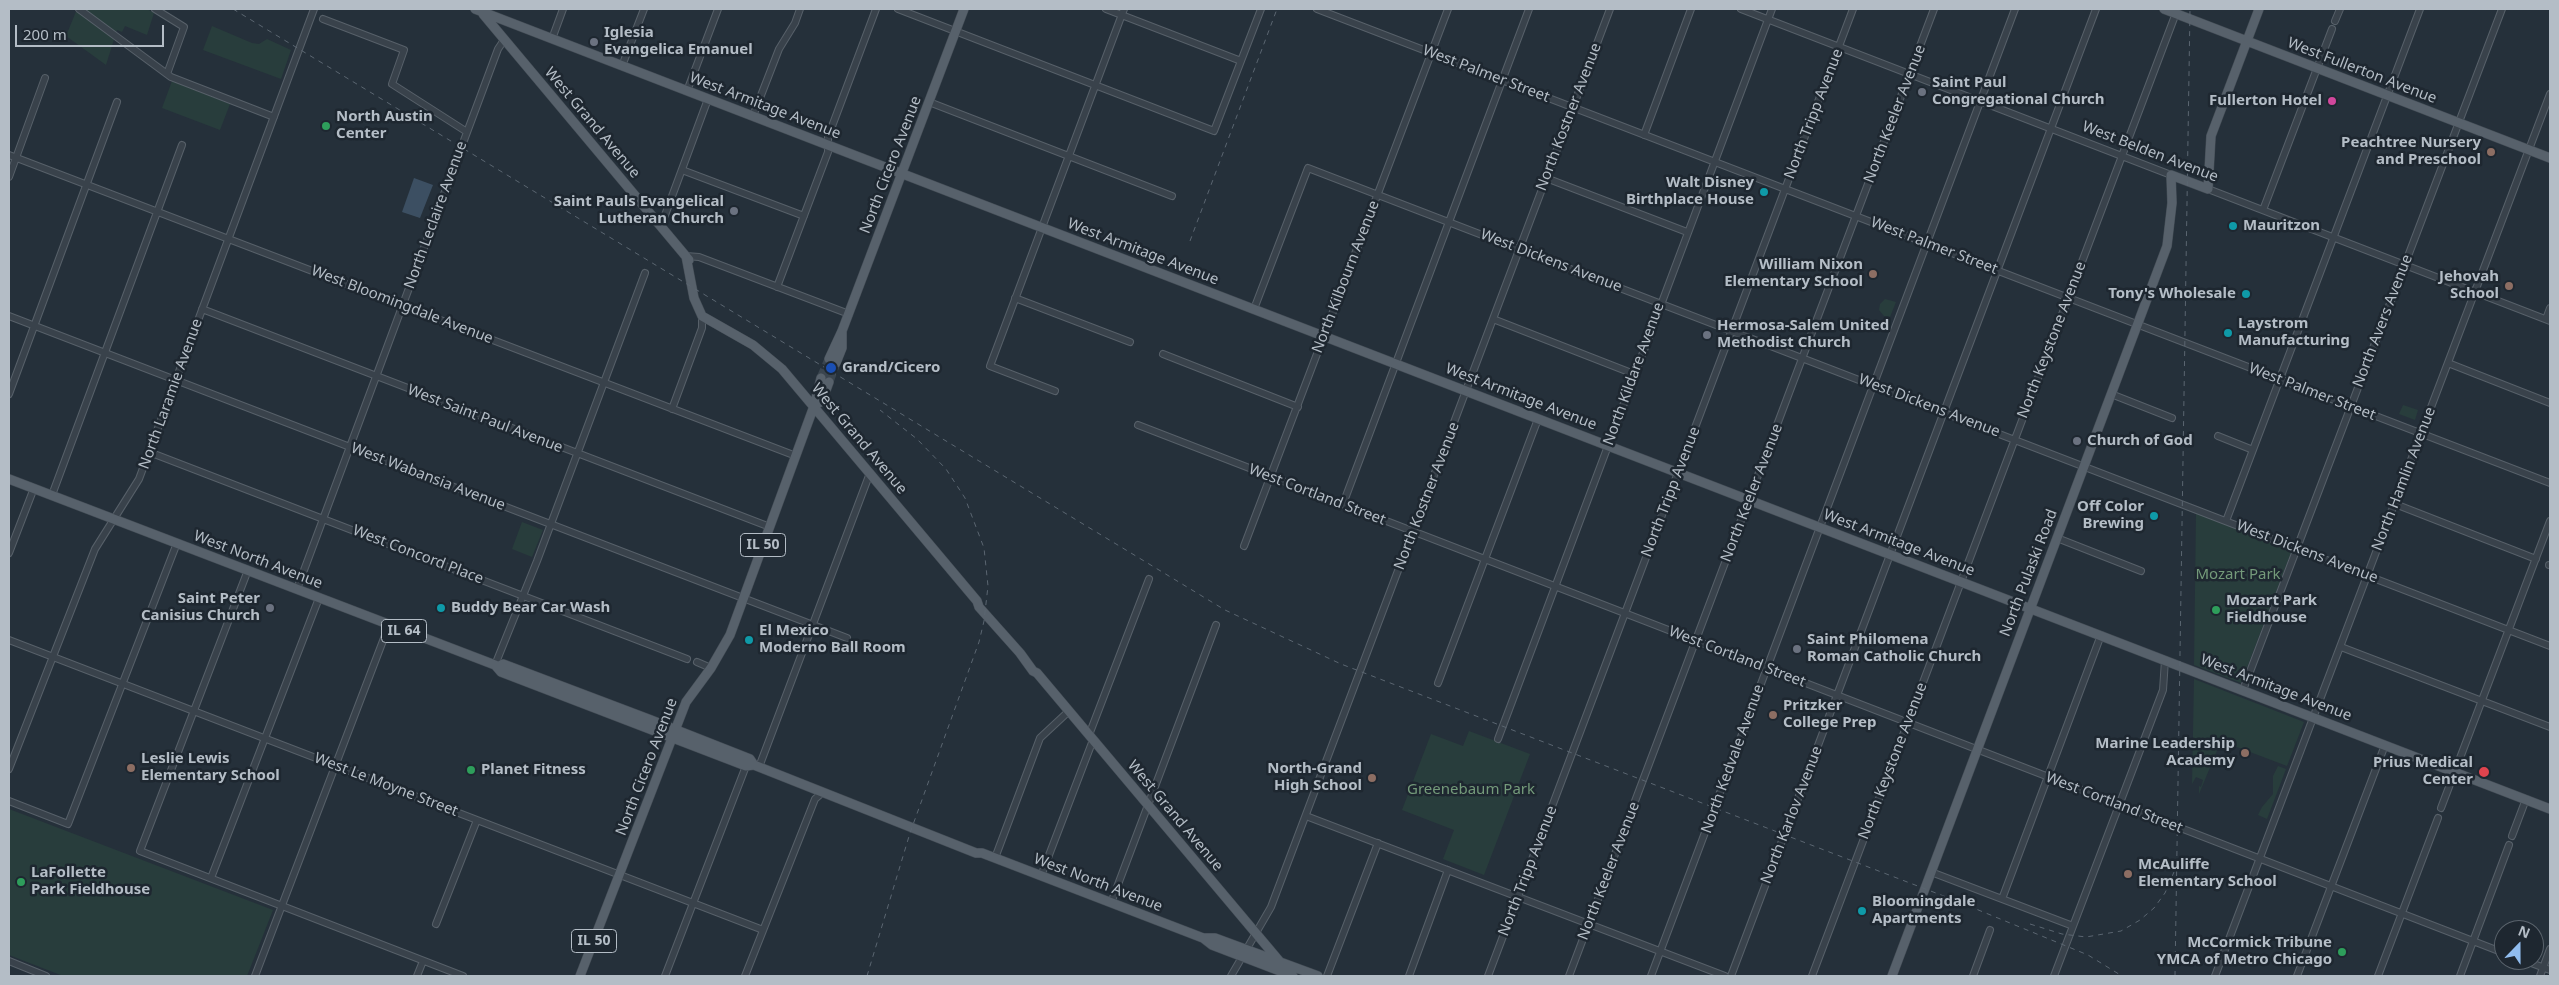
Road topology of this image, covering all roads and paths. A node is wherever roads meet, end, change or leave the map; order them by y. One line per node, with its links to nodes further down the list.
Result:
1 (79, 9): 46 (street)
2 (155, 9): 46 (street)
3 (314, 9): 60 (street, North Laramie Avenue)
4 (563, 9): 39 (street)
5 (644, 9): 44 (street)
6 (718, 9): 51 (street)
7 (800, 9): 59 (street)
8 (876, 9): 66 (street)
9 (898, 9): 37 (street)
10 (964, 9): 37 (main road, North Cicero Avenue)
11 (1106, 9): 30 (street)
12 (1261, 9): 43 (street)
13 (1317, 9): 42 (street, West Palmer Street)
14 (1448, 9): 42 (street, North Kilbourn Avenue)
15 (1529, 9): 49 (street)
16 (1610, 9): 58 (street, North Kostner Avenue)
17 (1691, 9): 64 (street)
18 (1741, 9): 33 (street, West Belden Avenue)
19 (1772, 9): 33 (street, North Kildare Avenue)
20 (1853, 9): 41 (street, North Tripp Avenue)
21 (1934, 9): 47 (street, North Keeler Avenue)
22 (2015, 9): 55 (street, North Kedvale Avenue)
23 (2096, 9): 62 (street, North Karlov Avenue)
24 (2164, 9): 31 (main road, West Fullerton Avenue)
25 (2259, 9): 40 (main road)
26 (2340, 9): 34 (street)
27 (2420, 9): 53 (street)
28 (2502, 9): 61 (street, North Avers Avenue)
29 (479, 10): 35 (main road, West Armitage Avenue); 38 (main road, West Grand Avenue)
30 (1123, 12): 43 (street); 50 (street)
31 (2176, 13): 40 (main road, West Fullerton Avenue); 70 (street, North Keystone Avenue)
32 (323, 19): 63 (street)
33 (1768, 19): 41 (street, West Belden Avenue); 73 (street, North Kildare Avenue)
34 (2335, 21)
35 (514, 24): 38 (main road); 39 (main road, West Armitage Avenue)
36 (2332, 29): 45 (street)
37 (956, 31): 50 (street); 57 (main road, North Cicero Avenue)
38 (503, 38): 63 (street, North Leclaire Avenue); 89 (main road, West Grand Avenue)
39 (552, 39): 44 (main road, West Armitage Avenue)
40 (2247, 41): 45 (main road, West Fullerton Avenue); 81 (main road)
41 (1839, 47): 47 (street, West Belden Avenue); 80 (street, North Tripp Avenue)
42 (1432, 53): 49 (street, West Palmer Street); 82 (street, North Kilbourn Avenue)
43 (1241, 60): 50 (street)
44 (622, 66): 51 (main road, West Armitage Avenue)
45 (2317, 68): 53 (main road, West Fullerton Avenue); 84 (street)
46 (167, 74): 60 (street)
47 (1910, 74): 55 (street, West Belden Avenue); 87 (street, North Keeler Avenue)
48 (46, 78): 71 (street)
49 (1502, 80): 58 (street, West Palmer Street); 88 (street)
50 (1095, 84): 69 (street)
51 (687, 91): 54 (main road, West Armitage Avenue)
52 (2550, 94): 67 (street, North Hamlin Avenue)
53 (2388, 95): 61 (main road, West Fullerton Avenue); 92 (street)
54 (708, 99): 59 (main road, West Armitage Avenue); 74 (street)
55 (1980, 101): 62 (street, West Belden Avenue); 94 (street, North Kedvale Avenue)
56 (117, 102): 79 (street)
57 (929, 102): 69 (street); 75 (main road, North Cicero Avenue)
58 (1573, 107): 64 (street, West Palmer Street); 78 (street, North Kostner Avenue)
59 (753, 116): 66 (main road, West Armitage Avenue)
60 (274, 117): 93 (street, North Laramie Avenue)
61 (2458, 122): 67 (main road, West Fullerton Avenue); 97 (street, North Avers Avenue)
62 (2051, 128): 70 (street, West Belden Avenue); 98 (street, North Karlov Avenue)
63 (467, 132): 105 (street, North Leclaire Avenue)
64 (1644, 134): 73 (street, West Palmer Street)
65 (182, 145): 85 (street)
66 (828, 145): 75 (main road, West Armitage Avenue); 86 (street)
67 (2529, 150): 72 (main road, West Fullerton Avenue); 101 (street, North Hamlin Avenue)
68 (9, 155): 71 (street, West Bloomingdale Avenue)
69 (1068, 156): 83 (street); 90 (street)
70 (2122, 156): 76 (street, West Belden Avenue); 103 (street, North Keystone Avenue)
71 (16, 158): 77 (street); 79 (street, West Bloomingdale Avenue)
72 (2550, 158)
73 (1714, 162): 80 (street, West Palmer Street); 91 (street, North Kildare Avenue)
74 (682, 170): 86 (street); 89 (street)
75 (902, 174): 90 (main road, West Armitage Avenue); 109 (main road, North Cicero Avenue)
76 (2171, 175): 81 (main road, West Belden Avenue); 114 (main road, North Pulaski Road)
77 (9, 177)
78 (1546, 178): 91 (street); 95 (street, North Kostner Avenue)
79 (87, 184): 85 (street, West Bloomingdale Avenue); 115 (street)
80 (1785, 189): 87 (street, West Palmer Street); 116 (street, North Tripp Avenue)
81 (2208, 189): 84 (street, West Belden Avenue)
82 (1378, 194): 88 (street, West Dickens Avenue); 107 (street, West Dickens Avenue); 117 (street, North Kilbourn Avenue)
83 (1172, 196)
84 (2263, 210): 92 (street, West Belden Avenue)
85 (158, 212): 93 (street, West Bloomingdale Avenue); 119 (street)
86 (804, 216): 100 (street)
87 (1856, 216): 94 (street, West Palmer Street); 121 (street, North Keeler Avenue)
88 (1449, 221): 95 (street, West Dickens Avenue); 124 (street)
89 (661, 226): 96 (main road, West Grand Avenue)
90 (1041, 227): 102 (street); 107 (main road, West Armitage Avenue)
91 (1687, 232): 104 (street, North Kildare Avenue)
92 (2334, 237): 97 (street, West Belden Avenue); 127 (street)
93 (228, 239): 105 (street, West Bloomingdale Avenue); 108 (street, North Laramie Avenue)
94 (1927, 243): 98 (street, West Palmer Street); 131 (street, North Kedvale Avenue)
95 (1520, 248): 104 (street, West Dickens Avenue); 112 (street, North Kostner Avenue)
96 (686, 256): 100 (street); 111 (main road, West Grand Avenue)
97 (2405, 264): 101 (street, West Belden Avenue); 138 (street, North Avers Avenue)
98 (1997, 270): 103 (street, West Palmer Street); 141 (street, North Karlov Avenue)
99 (645, 272): 130 (street)
100 (777, 287): 109 (street)
101 (2476, 292): 113 (street, West Belden Avenue); 123 (street, North Hamlin Avenue)
102 (1015, 298): 118 (street); 132 (street)
103 (2068, 298): 114 (street, West Palmer Street); 147 (street, North Keystone Avenue)
104 (1661, 303): 116 (street, West Dickens Avenue); 125 (street, North Kildare Avenue)
105 (402, 306): 126 (street, North Leclaire Avenue); 130 (street, West Bloomingdale Avenue)
106 (2550, 308): 113 (street)
107 (1254, 309): 117 (main road, West Armitage Avenue)
108 (202, 310): 126 (street, West Saint Paul Avenue); 128 (street, North Laramie Avenue)
109 (849, 314): 122 (main road, North Cicero Avenue)
110 (9, 316): 115 (street, West Wabansia Avenue)
111 (702, 316): 137 (main road, West Grand Avenue); 140 (street)
112 (1493, 319): 125 (street); 133 (street, North Kostner Avenue)
113 (2548, 320)
114 (2138, 324): 127 (street, West Palmer Street); 135 (main road, North Pulaski Road)
115 (34, 326): 119 (street, West Wabansia Avenue); 134 (street)
116 (1732, 330): 121 (street, West Dickens Avenue); 155 (street, North Tripp Avenue)
117 (1324, 336): 124 (main road, West Armitage Avenue); 139 (street, North Kilbourn Avenue)
118 (1130, 342)
119 (105, 353): 128 (street, West Wabansia Avenue); 161 (street)
120 (1163, 354): 139 (street)
121 (1803, 358): 131 (street, West Dickens Avenue); 162 (street, North Keeler Avenue)
122 (832, 361)
123 (2448, 363): 136 (street); 145 (street, North Hamlin Avenue)
124 (1396, 364): 133 (main road, West Armitage Avenue); 163 (street)
125 (1634, 374): 148 (street, North Kildare Avenue)
126 (376, 377): 149 (street, North Leclaire Avenue); 152 (street, West Saint Paul Avenue)
127 (2280, 379): 138 (street, West Palmer Street); 150 (street)
128 (176, 380): 149 (street, West Wabansia Avenue); 151 (street, North Laramie Avenue)
129 (825, 380): 137 (main road, North Cicero Avenue / IL 50)
130 (604, 383): 140 (street, West Bloomingdale Avenue); 152 (street)
131 (1873, 385): 141 (street, West Dickens Avenue); 171 (street, North Kedvale Avenue)
132 (1055, 391)
133 (1466, 391): 143 (main road, West Armitage Avenue); 172 (street, North Kostner Avenue)
134 (9, 394)
135 (2111, 394): 142 (street); 154 (main road, North Pulaski Road)
136 (2550, 402)
137 (814, 406): 153 (main road, North Cicero Avenue / IL 50); 156 (main road, West Grand Avenue)
138 (2351, 406): 145 (street, West Palmer Street); 176 (street, North Avers Avenue)
139 (1298, 407): 157 (street, North Kilbourn Avenue)
140 (672, 409): 153 (street, West Bloomingdale Avenue)
141 (1944, 412): 147 (street, West Dickens Avenue); 178 (street, North Karlov Avenue)
142 (2172, 418)
143 (1538, 419): 148 (main road, West Armitage Avenue); 180 (street)
144 (1138, 425): 157 (street, West Cortland Street)
145 (2422, 434): 159 (street, West Palmer Street); 164 (street, North Hamlin Avenue)
146 (2218, 436): 150 (street)
147 (2015, 440): 154 (street, West Dickens Avenue); 185 (street, North Keystone Avenue)
148 (1608, 445): 155 (main road, West Armitage Avenue); 186 (street, North Kildare Avenue)
149 (350, 447): 165 (street, North Leclaire Avenue); 169 (street, West Wabansia Avenue)
150 (2254, 450): 167 (street)
151 (149, 452): 165 (street, West Concord Place); 166 (street, North Laramie Avenue)
152 (577, 454): 169 (street); 170 (street, West Saint Paul Avenue)
153 (796, 456): 170 (main road, North Cicero Avenue / IL 50)
154 (2084, 466): 167 (street, West Dickens Avenue); 173 (main road, North Pulaski Road)
155 (1678, 472): 162 (main road, West Armitage Avenue); 192 (street, North Tripp Avenue)
156 (870, 473): 194 (street); 216 (main road, West Grand Avenue)
157 (1271, 477): 163 (street, West Cortland Street); 175 (street, North Kilbourn Avenue)
158 (9, 479): 160 (main road, West North Avenue / IL 64)
159 (2550, 483)
160 (34, 488): 161 (main road, West North Avenue / IL 64); 177 (street)
161 (52, 495): 166 (main road, West North Avenue / IL 64)
162 (1749, 500): 171 (main road, West Armitage Avenue); 200 (street, North Keeler Avenue)
163 (1342, 504): 172 (street, West Cortland Street)
164 (2395, 504): 179 (street); 183 (street, North Hamlin Avenue)
165 (323, 519): 187 (street, North Leclaire Avenue); 188 (street, West Concord Place)
166 (115, 520): 174 (main road, West North Avenue / IL 64); 203 (street, North Laramie Avenue)
167 (2226, 521): 176 (street, West Dickens Avenue)
168 (2550, 521): 179 (street)
169 (551, 524): 188 (street); 190 (street, West Wabansia Avenue)
170 (770, 527): 190 (main road, North Cicero Avenue / IL 50)
171 (1820, 527): 178 (main road, West Armitage Avenue); 209 (street, North Kedvale Avenue)
172 (1413, 532): 180 (street, West Cortland Street); 238 (street, North Kostner Avenue)
173 (2057, 538): 182 (street); 191 (main road, North Pulaski Road)
174 (177, 543): 181 (main road, West North Avenue / IL 64); 211 (street)
175 (1244, 546)
176 (2297, 548): 183 (street, West Dickens Avenue); 212 (street, North Avers Avenue)
177 (9, 553)
178 (1890, 554): 185 (main road, West Armitage Avenue); 213 (street, North Karlov Avenue)
179 (2536, 559): 196 (street)
180 (1484, 560): 186 (street, West Cortland Street); 210 (street)
181 (248, 570): 187 (main road, West North Avenue / IL 64); 215 (street)
182 (2141, 571)
183 (2368, 576): 196 (street, West Dickens Avenue); 201 (street, North Hamlin Avenue)
184 (1149, 579): 222 (street)
185 (1961, 582): 191 (main road, West Armitage Avenue); 218 (street, North Keystone Avenue)
186 (1555, 587): 192 (street, West Cortland Street); 223 (street, North Kildare Avenue)
187 (297, 589): 189 (main road, West North Avenue / IL 64)
188 (522, 595): 204 (street, West Concord Place); 207 (street)
189 (319, 598): 193 (main road, West North Avenue / IL 64); 221 (street)
190 (743, 598): 194 (street, West Wabansia Avenue); 208 (main road, North Cicero Avenue / IL 50)
191 (2031, 608): 197 (main road, West Armitage Avenue); 225 (main road, North Pulaski Road)
192 (1625, 614): 200 (street, West Cortland Street); 252 (street, North Tripp Avenue)
193 (390, 625): 207 (main road, West North Avenue / IL 64); 226 (street)
194 (812, 625): 198 (street, West Wabansia Avenue); 227 (street)
195 (1216, 625): 235 (street)
196 (2509, 630): 202 (street, West Dickens Avenue); 214 (street)
197 (2101, 636): 205 (main road, West Armitage Avenue); 230 (street)
198 (847, 638)
199 (9, 640): 203 (street, West Le Moyne Street)
200 (1696, 641): 209 (street, West Cortland Street); 259 (street, North Keeler Avenue)
201 (2341, 646): 214 (street); 217 (street, North Hamlin Avenue)
202 (2550, 646)
203 (52, 657): 211 (street, West Le Moyne Street); 228 (street, North Laramie Avenue)
204 (687, 659)
205 (2165, 660): 212 (main road, West Armitage Avenue); 234 (street)
206 (697, 662): 208 (street)
207 (496, 666): 220 (main road, West North Avenue / IL 64)
208 (711, 668): 220 (main road, North Cicero Avenue / IL 50)
209 (1766, 669): 213 (street, West Cortland Street); 267 (street, North Kedvale Avenue)
210 (1438, 683)
211 (123, 684): 215 (street, West Le Moyne Street); 233 (street)
212 (2243, 690): 217 (main road, West Armitage Avenue)
213 (1837, 696): 218 (street, West Cortland Street); 289 (street, North Karlov Avenue)
214 (2482, 701): 219 (street); 229 (street)
215 (194, 711): 221 (street, West Le Moyne Street); 250 (street)
216 (1069, 711): 222 (main road, West Grand Avenue); 244 (street)
217 (2314, 718): 224 (main road, West Armitage Avenue); 245 (street, North Hamlin Avenue)
218 (1908, 723): 225 (street, West Cortland Street); 290 (street, North Keystone Avenue)
219 (2550, 727)
220 (674, 734): 227 (main road, West North Avenue / IL 64); 248 (main road, North Cicero Avenue / IL 50)
221 (265, 738): 226 (street, West Le Moyne Street); 250 (street)
222 (1091, 738): 235 (main road, West Grand Avenue); 249 (street)
223 (1498, 739)
224 (2385, 745): 229 (main road, West Armitage Avenue); 251 (street)
225 (1977, 750): 230 (street, West Cortland Street); 247 (main road, North Pulaski Road)
226 (336, 766): 240 (street, West Le Moyne Street); 256 (street)
227 (753, 766): 231 (main road, West North Avenue / IL 64); 254 (street)
228 (9, 769)
229 (2455, 772): 232 (main road, West Armitage Avenue); 236 (street)
230 (2048, 777): 234 (street, West Cortland Street); 253 (street)
231 (823, 792): 244 (main road, West North Avenue / IL 64); 261 (street)
232 (2526, 799): 237 (main road, West Armitage Avenue); 241 (street)
233 (9, 801)
234 (2119, 804): 245 (street, West Cortland Street); 260 (street)
235 (1148, 805): 255 (street); 263 (main road, West Grand Avenue)
236 (2441, 808)
237 (2550, 809)
238 (1306, 816): 242 (street); 263 (street, North Kostner Avenue)
239 (2438, 818): 257 (street)
240 (477, 820): 248 (street, West Le Moyne Street); 258 (street)
241 (2512, 836)
242 (1378, 843): 246 (street); 283 (street)
243 (2509, 845): 264 (street)
244 (995, 858): 249 (main road, West North Avenue / IL 64)
245 (2260, 859): 251 (street, West Cortland Street); 294 (street, North Hamlin Avenue)
246 (1448, 870): 252 (street); 284 (street)
247 (1931, 872): 253 (street); 291 (main road, North Pulaski Road)
248 (619, 875): 254 (street, West Le Moyne Street); 277 (main road, North Cicero Avenue / IL 50)
249 (1041, 876): 255 (main road, West North Avenue / IL 64)
250 (211, 878): 256 (street)
251 (2331, 886): 257 (street, West Cortland Street); 295 (street)
252 (1518, 897): 259 (street); 285 (street, North Tripp Avenue)
253 (2002, 899): 260 (street)
254 (693, 903): 261 (street, West Le Moyne Street); 278 (street)
255 (1111, 903): 268 (main road, West North Avenue / IL 64)
256 (282, 906): 269 (street); 274 (street)
257 (2401, 913): 264 (street, West Cortland Street); 296 (street)
258 (436, 924)
259 (1589, 924): 267 (street); 286 (street, North Keeler Avenue)
260 (2073, 926): 293 (street)
261 (764, 930): 279 (street)
262 (1990, 930): 292 (street)
263 (1256, 934): 268 (street, North Kostner Avenue); 271 (main road, West Grand Avenue)
264 (2473, 941): 265 (street, West Cortland Street); 297 (street)
265 (2494, 949)
266 (2550, 949): 272 (street)
267 (1660, 952): 287 (street, North Kedvale Avenue); 288 (street)
268 (1243, 953): 271 (main road, West North Avenue / IL 64); 280 (street, North Kostner Avenue); 281 (main road, West North Avenue / IL 64)
269 (423, 961): 275 (street); 276 (street)
270 (9, 962): 273 (street)
271 (1281, 962): 281 (main road, West Grand Avenue); 282 (main road, West North Avenue / IL 64)
272 (2544, 965)
273 (46, 976)
274 (255, 976)
275 (418, 976)
276 (463, 976)
277 (580, 976)
278 (665, 976)
279 (745, 976)
280 (1231, 976)
281 (1292, 976)
282 (1318, 976)
283 (1327, 976)
284 (1408, 976)
285 (1488, 976)
286 (1569, 976)
287 (1651, 976)
288 (1725, 976)
289 (1731, 976)
290 (1812, 976)
291 (1892, 976)
292 (1973, 976)
293 (2054, 976)
294 (2215, 976)
295 (2297, 976)
296 (2378, 976)
297 (2460, 976)

